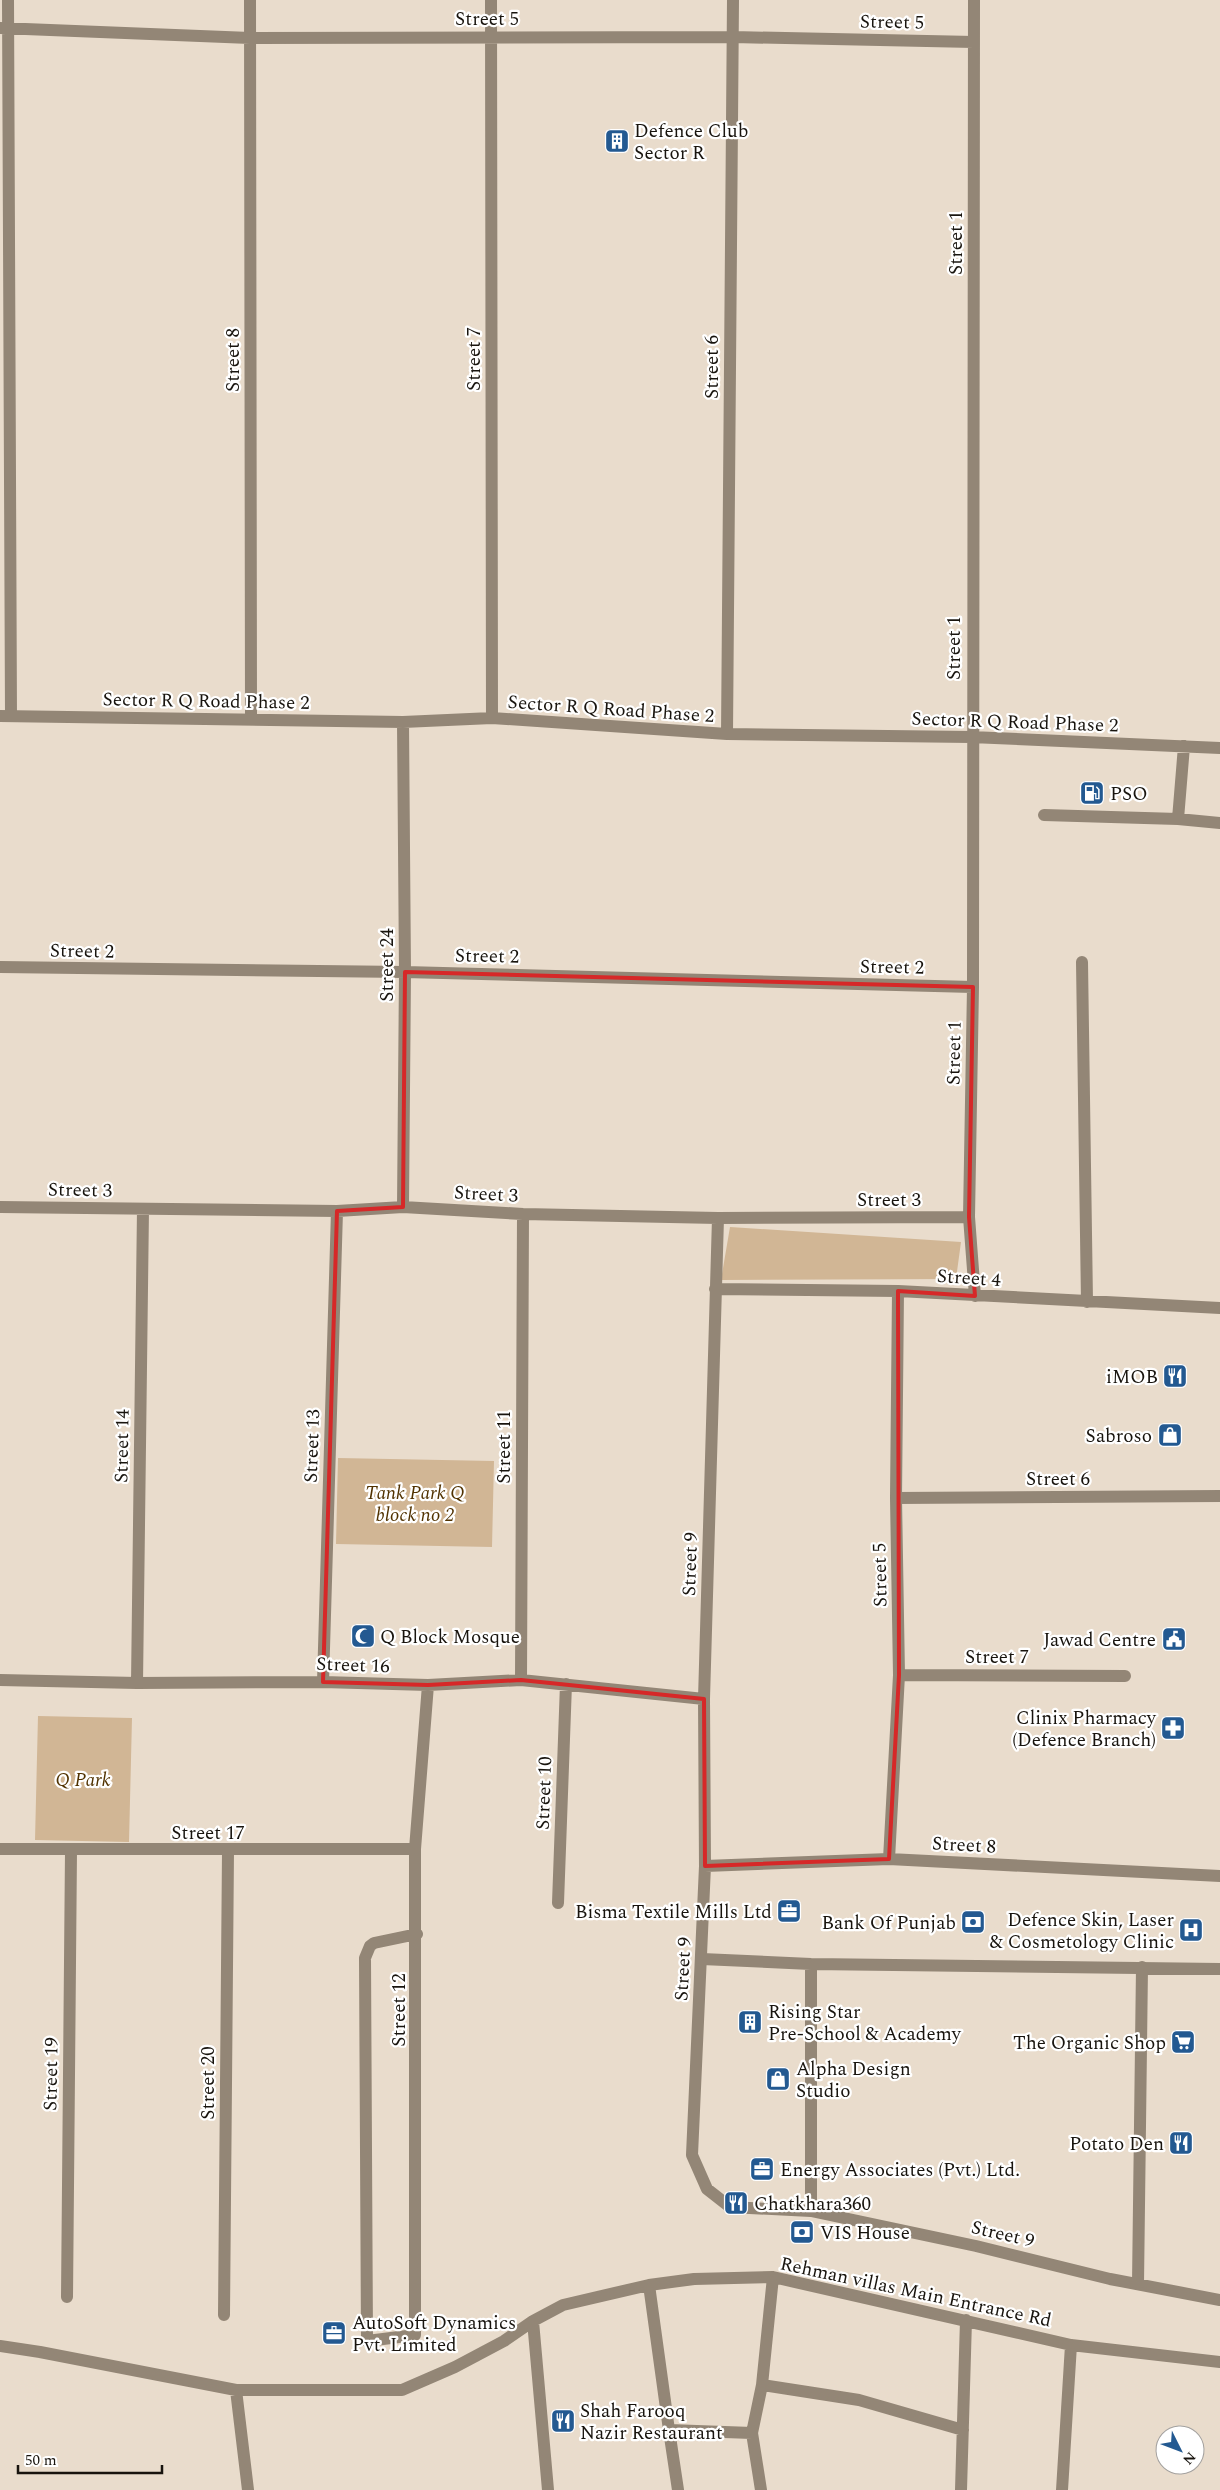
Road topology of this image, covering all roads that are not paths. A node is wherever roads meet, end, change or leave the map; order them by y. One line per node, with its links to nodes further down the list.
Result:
1 (8, 0): 6 (street)
2 (250, 0): 9 (street, Street 8)
3 (491, 0): 7 (street, Street 7)
4 (733, 0): 8 (street, Street 6)
5 (974, 0): 10 (street, Street 1)
6 (4, 28): 9 (street, Street 5); 11 (street)
7 (491, 36): 8 (street, Street 5); 9 (street, Street 5); 12 (street, Street 7)
8 (733, 37): 10 (street, Street 5); 15 (street, Street 6)
9 (250, 38): 13 (street, Street 8)
10 (974, 42): 16 (street, Street 1)
11 (5, 716): 13 (street, Sector R Q Road Phase 2)
12 (492, 718): 14 (street, Sector R Q Road Phase 2); 15 (street, Sector R Q Road Phase 2)
13 (251, 719): 14 (street, Sector R Q Road Phase 2)
14 (404, 722): 24 (street, Street 24)
15 (727, 734): 16 (street, Sector R Q Road Phase 2)
16 (971, 737): 17 (street, Sector R Q Road Phase 2); 25 (street, Street 1)
17 (1184, 746): 18 (street, Sector R Q Road Phase 2); 20 (street)
18 (1220, 748)
19 (1044, 815): 20 (street)
20 (1178, 819): 21 (street)
21 (1220, 823)
22 (1082, 962): 36 (street)
23 (0, 967): 24 (street, Street 2)
24 (405, 972): 25 (street, Street 2); 27 (street, Street 24)
25 (973, 986): 31 (street, Street 1)
26 (0, 1207): 28 (street, Street 3)
27 (403, 1207): 29 (street, Street 3); 30 (street, Street 3)
28 (143, 1209): 29 (street, Street 3); 45 (street, Street 14)
29 (337, 1211): 44 (street, Street 13)
30 (523, 1214): 32 (street, Street 3); 43 (street, Street 11)
31 (969, 1217): 32 (street, Street 3); 35 (street, Street 1)
32 (718, 1218): 33 (street, Street 9)
33 (715, 1289): 34 (street, Street 4); 48 (street, Street 9)
34 (898, 1291): 35 (street, Street 4); 39 (street, Street 5)
35 (975, 1296): 36 (street, Street 4)
36 (1087, 1302): 37 (street, Street 4)
37 (1220, 1308)
38 (1220, 1496): 39 (street, Street 6)
39 (896, 1498): 40 (street, Street 5)
40 (899, 1674): 41 (street, Street 7); 53 (street, Street 5)
41 (1125, 1676)
42 (0, 1680): 45 (street, Street 16)
43 (521, 1680): 46 (street, Street 16); 47 (street, Street 16)
44 (323, 1682): 45 (street, Street 16); 47 (street, Street 16)
45 (137, 1683)
46 (566, 1684): 48 (street, Street 16); 56 (street, Street 10)
47 (428, 1685): 50 (street, Street 12)
48 (704, 1699): 54 (street, Street 9)
49 (0, 1849): 51 (street, Street 17)
50 (415, 1849): 52 (street, Street 17); 57 (street, Street 12)
51 (71, 1851): 52 (street, Street 17); 66 (street, Street 19)
52 (228, 1851): 68 (street, Street 20)
53 (890, 1859): 54 (street, Street 8); 55 (street, Street 8)
54 (705, 1866): 58 (street, Street 9)
55 (1220, 1876)
56 (558, 1903)
57 (417, 1934): 57 (street, Street 12)
58 (702, 1959): 59 (street); 62 (street, Street 9)
59 (811, 1964): 60 (street); 62 (street)
60 (1142, 1967): 61 (street); 64 (street)
61 (1220, 1969)
62 (811, 2211): 64 (street, Street 9)
63 (773, 2277): 65 (street, Rehman villas Main Entrance Rd); 69 (street, Rehman villas Main Entrance Rd); 74 (street)
64 (1138, 2284): 67 (street, Street 9)
65 (649, 2285): 70 (street, Rehman villas Main Entrance Rd); 76 (street)
66 (67, 2297)
67 (1220, 2300)
68 (224, 2315)
69 (966, 2320): 71 (street, Rehman villas Main Entrance Rd); 77 (street)
70 (533, 2321): 75 (street, Rehman villas Main Entrance Rd); 80 (street)
71 (1071, 2345): 73 (street, Rehman villas Main Entrance Rd); 84 (street)
72 (0, 2346): 75 (street, Rehman villas Main Entrance Rd)
73 (1220, 2362)
74 (762, 2385): 77 (street); 78 (street)
75 (236, 2390): 79 (street)
76 (669, 2430): 78 (street); 81 (street)
77 (962, 2430): 83 (street)
78 (752, 2433): 82 (street)
79 (248, 2490)
80 (548, 2490)
81 (678, 2490)
82 (761, 2490)
83 (962, 2490)
84 (1062, 2490)

